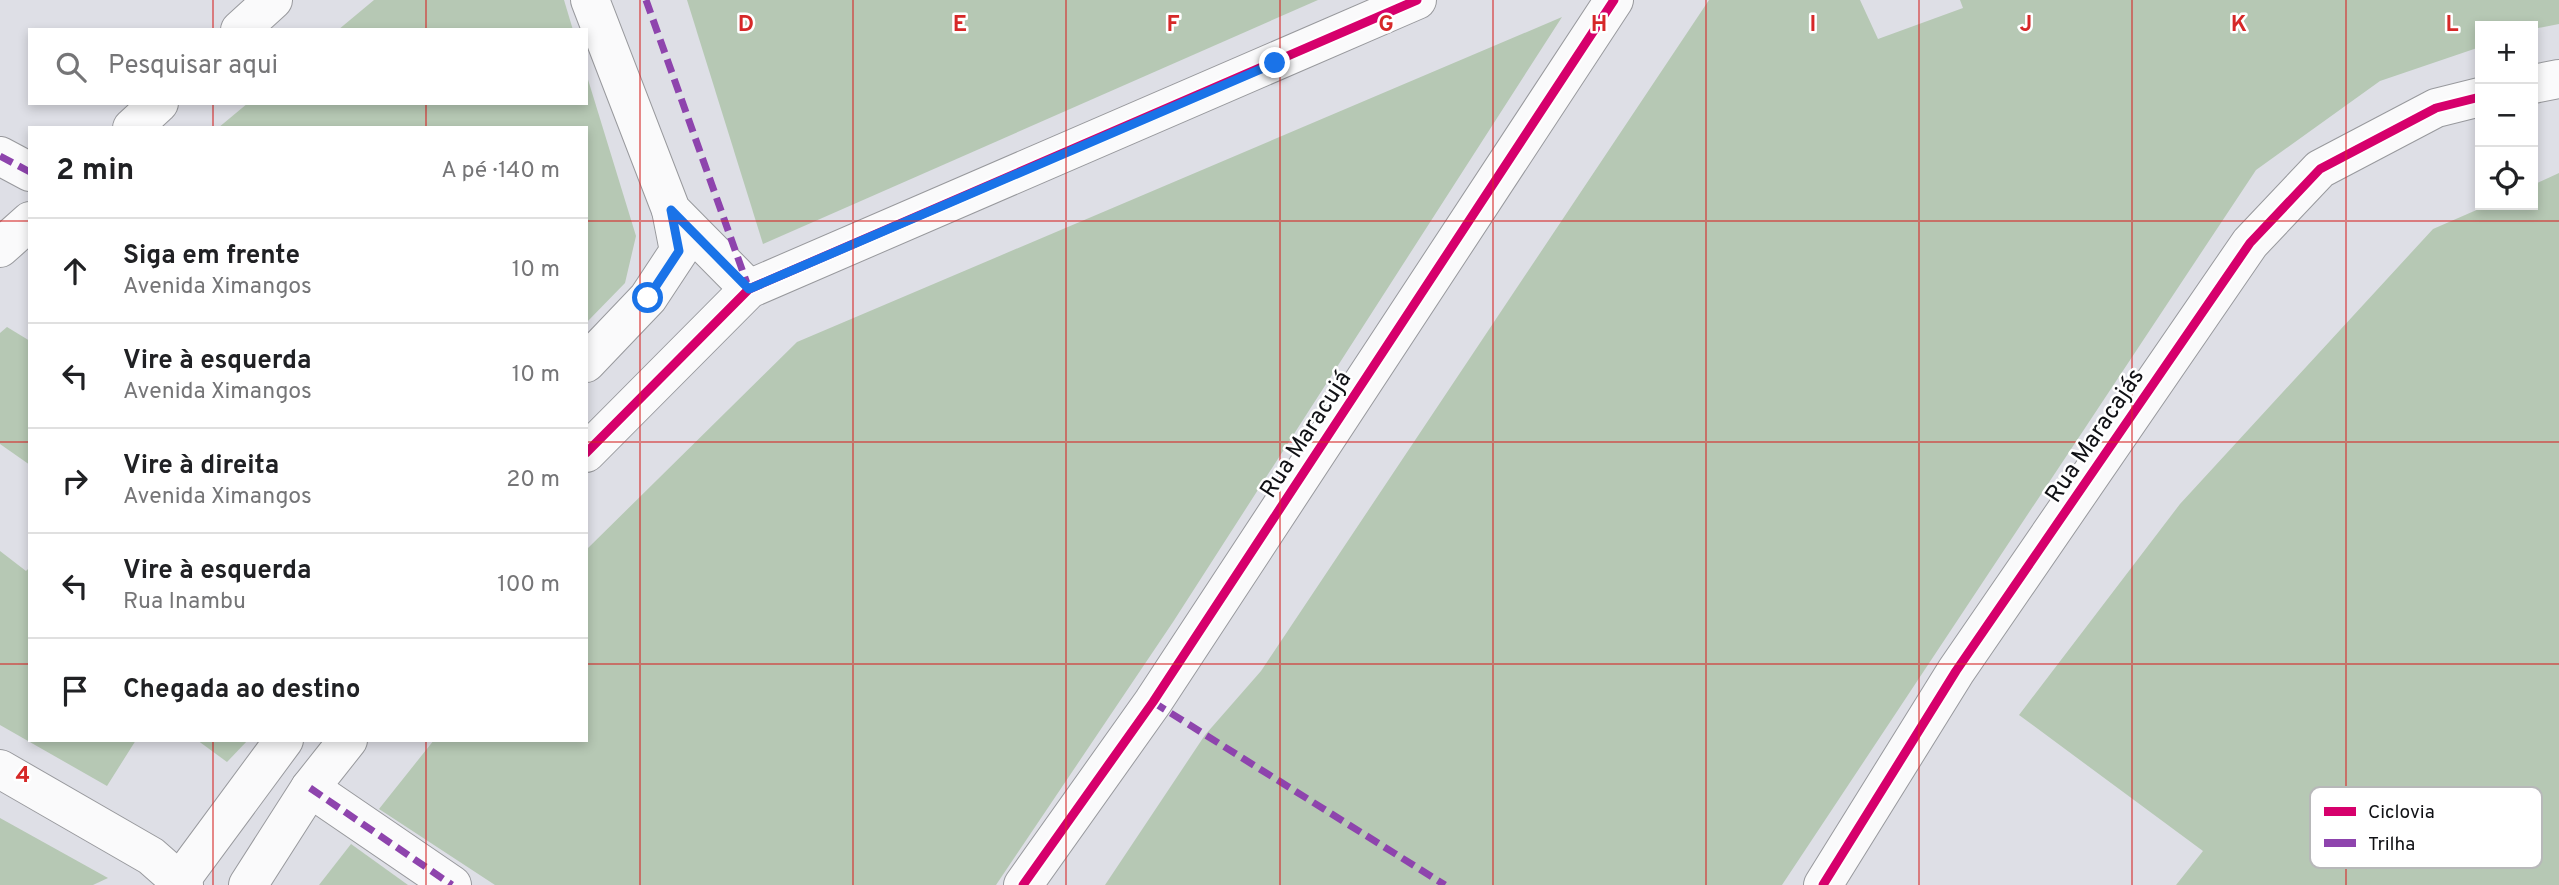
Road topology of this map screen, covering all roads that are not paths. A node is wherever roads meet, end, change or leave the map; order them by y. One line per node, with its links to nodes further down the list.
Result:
1 (273, 0): 5 (street)
2 (590, 0): 13 (street)
3 (1417, 0): 16 (street)
4 (1614, 0): 26 (street, Rua Maracujá)
5 (242, 28)
6 (2559, 79): 7 (street)
7 (2538, 83)
8 (2475, 98): 27 (street, Rua Maracajás)
9 (157, 105): 10 (street)
10 (134, 126)
11 (0, 156): 12 (street)
12 (28, 171)
13 (671, 210): 16 (street); 17 (street)
14 (28, 223): 15 (street)
15 (0, 248)
16 (749, 289): 18 (street)
17 (588, 361)
18 (588, 451)
19 (282, 742): 23 (street)
20 (346, 742): 22 (street)
21 (0, 769): 23 (street)
22 (310, 788): 24 (street); 25 (street)
23 (173, 882)
24 (248, 885)
25 (452, 885)
26 (1023, 885)
27 (1823, 885)

